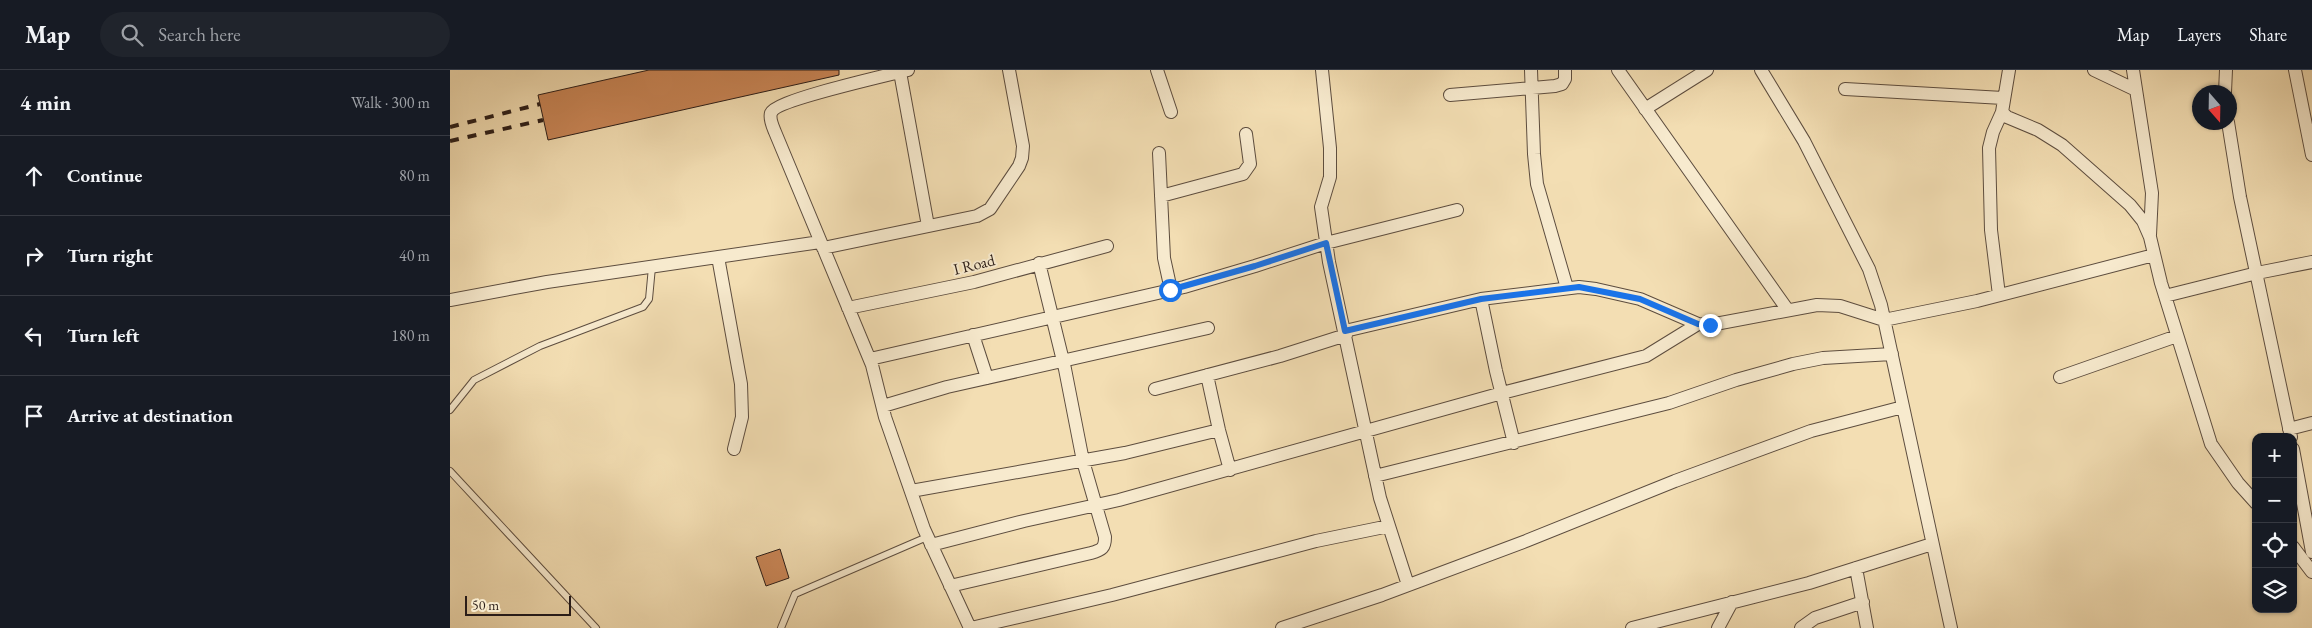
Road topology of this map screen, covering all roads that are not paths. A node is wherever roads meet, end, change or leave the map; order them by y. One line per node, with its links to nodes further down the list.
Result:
1 (1009, 70): 30 (street)
2 (1157, 70): 22 (street)
3 (1322, 70): 32 (street)
4 (1531, 70): 16 (street)
5 (1564, 70): 16 (street)
6 (1618, 70): 21 (street)
7 (1707, 70): 21 (street)
8 (1761, 70): 50 (street)
9 (2009, 70): 20 (street)
10 (2094, 70): 18 (street)
11 (2133, 70): 18 (street)
12 (2226, 70): 15 (street)
13 (2296, 70): 27 (street)
14 (904, 71): 30 (street); 33 (street)
15 (2226, 85)
16 (1532, 88): 19 (street); 41 (street)
17 (1845, 89): 20 (street)
18 (2136, 90): 31 (street)
19 (1450, 95)
20 (2003, 98): 23 (street)
21 (1645, 109): 48 (street)
22 (1171, 112)
23 (2002, 112): 31 (street); 43 (street)
24 (2229, 130): 40 (street)
25 (1246, 134): 28 (street)
26 (1159, 153): 28 (street)
27 (2312, 154)
28 (1161, 196): 42 (street)
29 (1458, 210): 32 (street)
30 (928, 226): 33 (street)
31 (2150, 237): 35 (street)
32 (1326, 243): 42 (street); 53 (street)
33 (822, 245): 36 (street); 47 (street)
34 (1107, 246): 38 (street, I Road)
35 (2154, 255): 43 (street); 44 (street)
36 (718, 257): 39 (street); 72 (street)
37 (2312, 262): 40 (street)
38 (1039, 263): 47 (street, I Road); 49 (street)
39 (652, 267): 46 (street); 66 (lane)
40 (2257, 273): 44 (street); 70 (street)
41 (1567, 288): 45 (street); 51 (street)
42 (1170, 290): 49 (street)
43 (1999, 295): 50 (street)
44 (2166, 296): 55 (street)
45 (1481, 299): 53 (street); 63 (street)
46 (450, 300)
47 (848, 308): 57 (street)
48 (1786, 309): 50 (street); 51 (street)
49 (1052, 317): 54 (street); 58 (street)
50 (1884, 320): 56 (street)
51 (1698, 324): 63 (street)
52 (1208, 328): 58 (street)
53 (1345, 333): 59 (street); 69 (street)
54 (974, 335): 57 (street); 61 (street)
55 (2177, 336): 60 (street); 79 (street)
56 (1892, 354): 65 (street); 71 (street)
57 (870, 359): 64 (street)
58 (1063, 361): 61 (street); 73 (street)
59 (1208, 375): 62 (street); 68 (street)
60 (2060, 377)
61 (987, 378): 64 (street)
62 (1155, 389)
63 (1502, 393): 69 (street); 71 (street)
64 (882, 406): 78 (street)
65 (1903, 407): 84 (street); 89 (street)
66 (450, 410)
67 (2312, 423): 70 (street)
68 (1219, 430): 73 (street); 75 (street)
69 (1366, 432): 75 (street); 77 (street)
70 (2290, 433)
71 (1514, 443): 77 (street)
72 (734, 449)
73 (1083, 461): 78 (street); 80 (street)
74 (2297, 467): 81 (street)
75 (1230, 470): 80 (street)
76 (450, 472): 94 (lane)
77 (1376, 476): 82 (street)
78 (911, 491): 83 (street)
79 (2252, 498)
80 (1097, 505): 83 (street); 90 (street)
81 (2309, 521): 86 (street)
82 (1389, 526): 89 (street); 96 (street)
83 (929, 541): 90 (street); 95 (lane)
84 (1932, 544): 87 (street); 101 (street)
85 (2297, 552): 88 (street)
86 (2312, 552)
87 (1856, 568): 91 (street); 92 (street)
88 (2312, 572)
89 (1408, 585): 97 (street)
90 (950, 586): 96 (street)
91 (1732, 602): 93 (street); 98 (street)
92 (1862, 602): 99 (street); 100 (street)
93 (1640, 627)
94 (596, 628)
95 (781, 628)
96 (970, 628)
97 (1282, 628)
98 (1718, 628)
99 (1801, 628)
100 (1867, 628)
101 (1951, 628)

